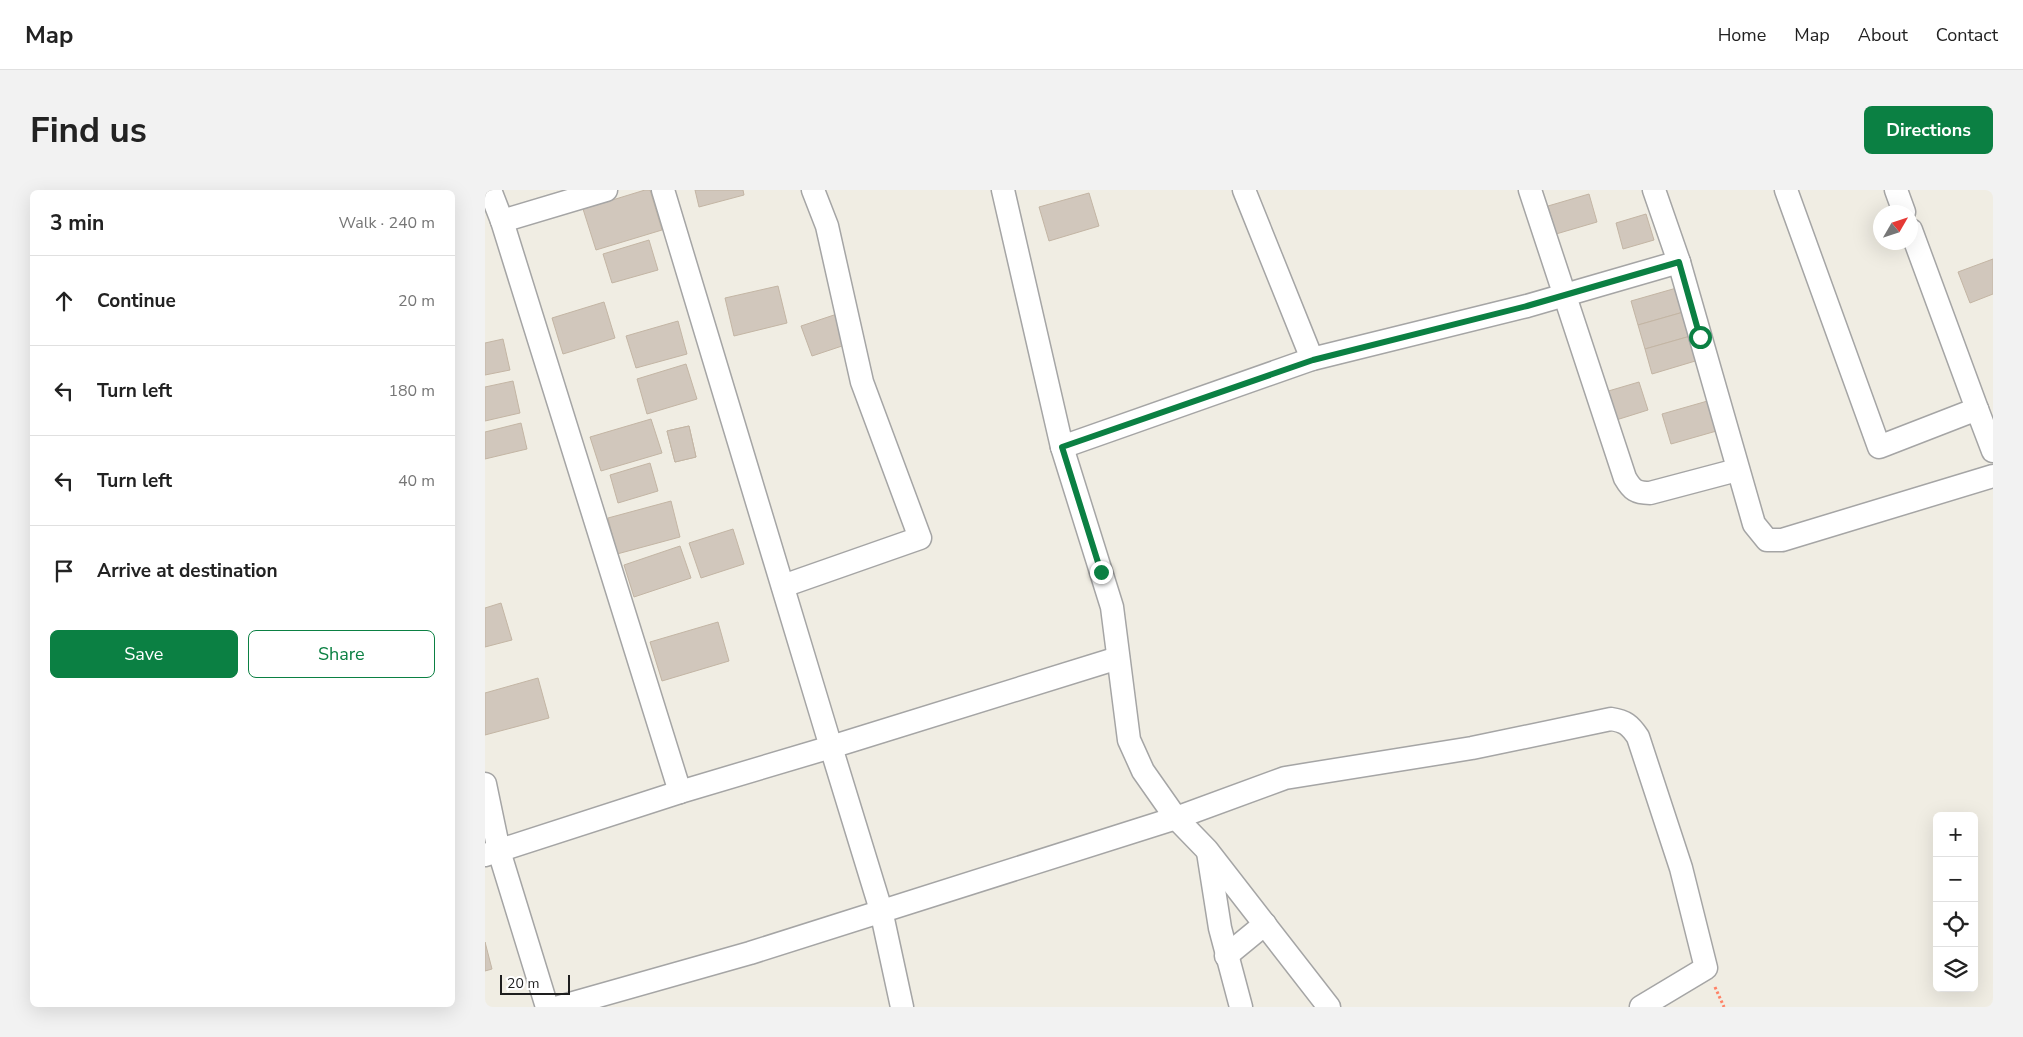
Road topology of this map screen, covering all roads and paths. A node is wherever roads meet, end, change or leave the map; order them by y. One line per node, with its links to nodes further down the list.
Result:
1 (490, 190): 12 (street)
2 (606, 190): 12 (street)
3 (663, 190): 22 (street)
4 (813, 190): 22 (street)
5 (1003, 190): 18 (street)
6 (1244, 190): 16 (street)
7 (1530, 190): 15 (street)
8 (1653, 190): 14 (street)
9 (1786, 190): 17 (street)
10 (1896, 190): 11 (street)
11 (1901, 205)
12 (502, 221): 26 (street)
13 (1918, 249): 17 (street)
14 (1679, 262): 15 (street); 20 (street)
15 (1564, 293): 16 (street); 20 (street)
16 (1313, 360): 18 (street)
17 (1977, 409): 19 (street)
18 (1062, 447): 23 (street)
19 (1993, 451)
20 (1737, 470): 21 (street)
21 (1993, 476)
22 (783, 586): 24 (street)
23 (1118, 658): 24 (street); 27 (street)
24 (831, 746): 26 (street); 30 (street)
25 (485, 784): 29 (street)
26 (680, 792): 29 (street)
27 (1176, 818): 28 (street); 30 (street); 38 (street)
28 (1207, 850): 31 (street); 32 (street)
29 (492, 853): 33 (street)
30 (881, 910): 34 (street); 35 (street)
31 (1265, 924): 32 (street); 37 (street)
32 (1226, 956): 36 (street)
33 (547, 1007)
34 (559, 1007)
35 (902, 1007)
36 (1241, 1007)
37 (1329, 1007)
38 (1641, 1007)

